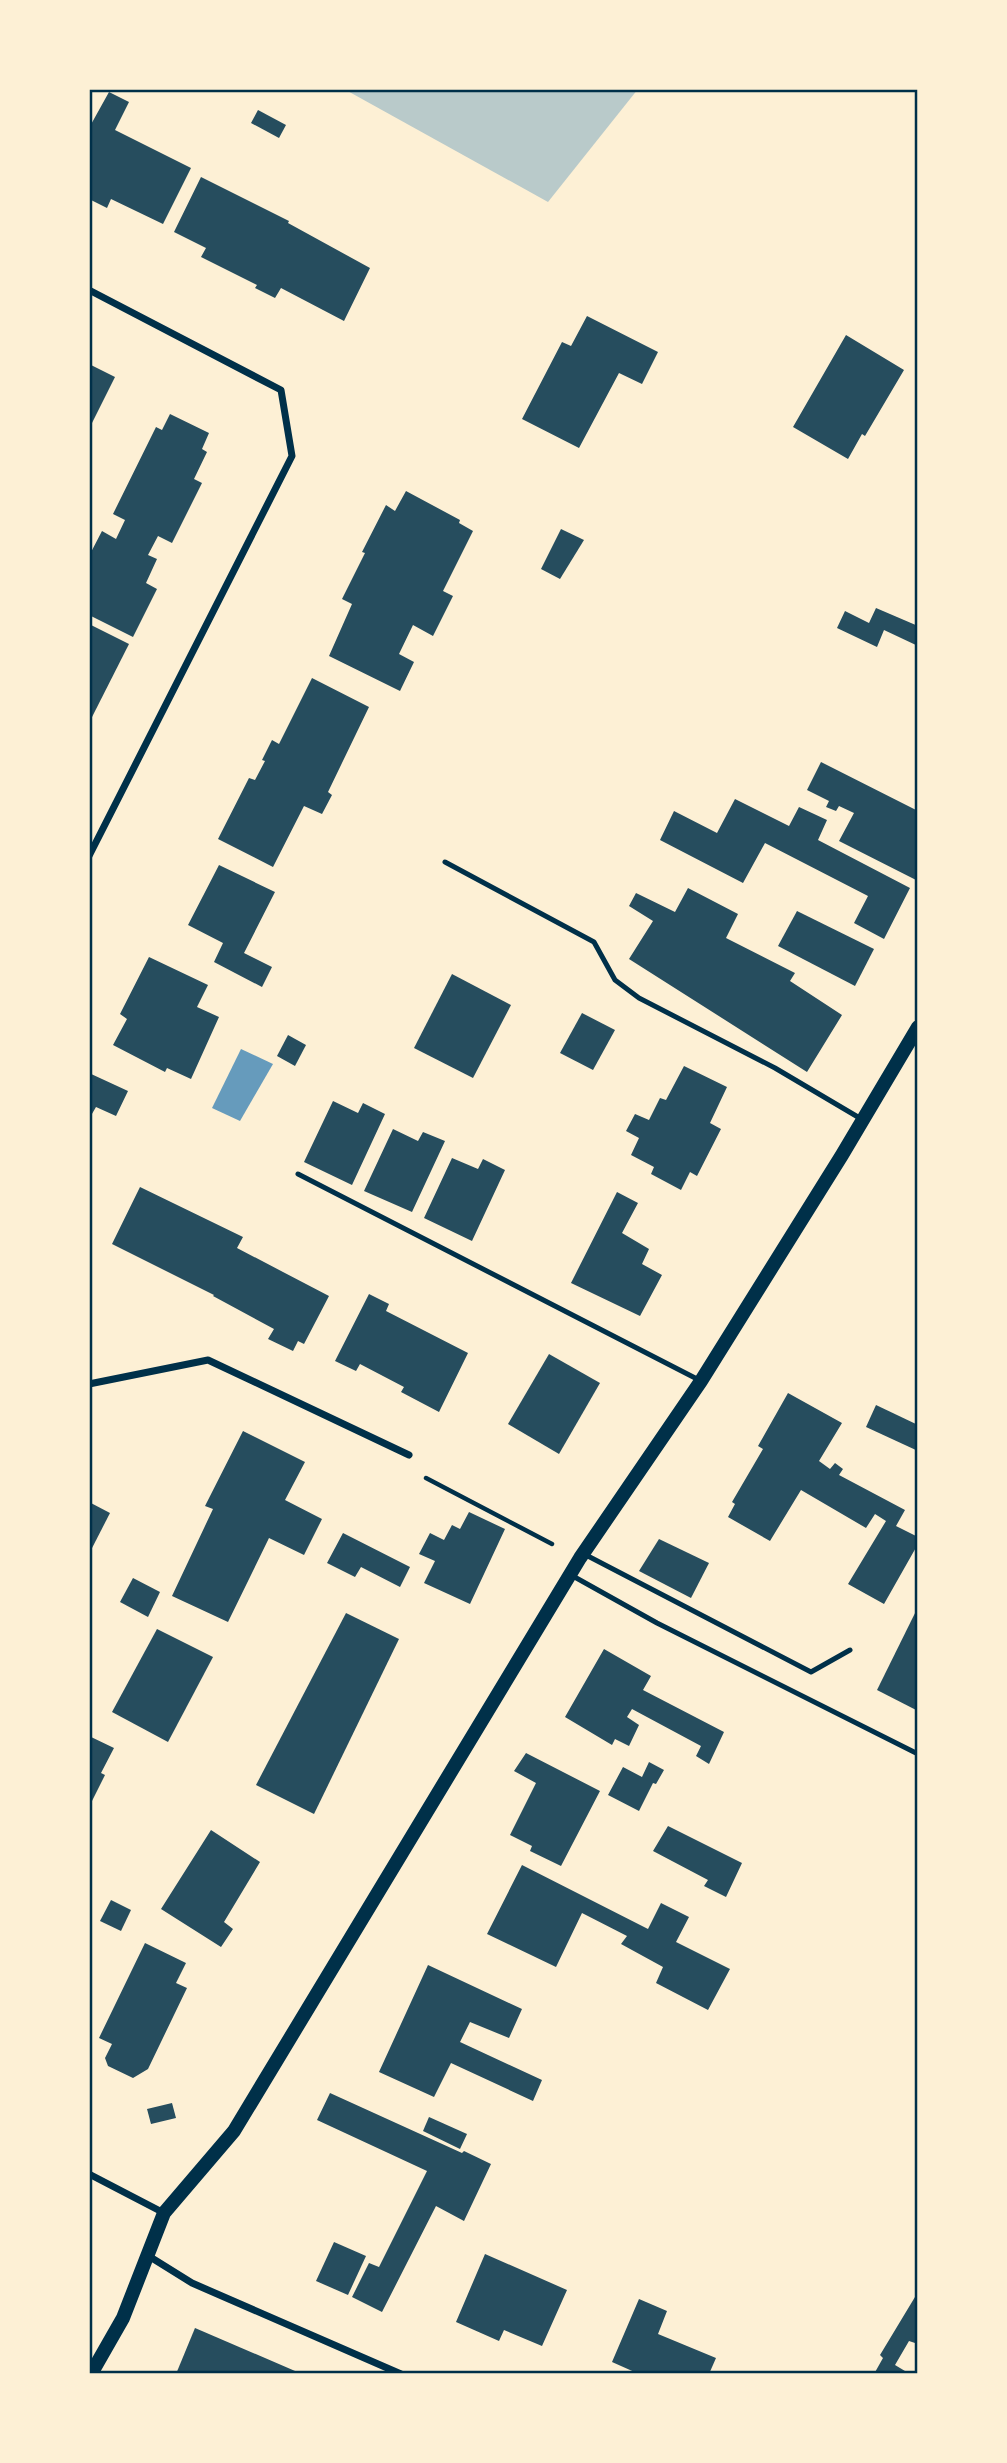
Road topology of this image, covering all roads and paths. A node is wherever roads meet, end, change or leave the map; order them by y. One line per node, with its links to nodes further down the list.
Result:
1 (89, 290): 2 (street)
2 (89, 856)
3 (445, 862): 5 (lane)
4 (918, 1027): 5 (main road)
5 (863, 1120): 7 (main road)
6 (298, 1174): 7 (lane)
7 (701, 1381): 10 (main road)
8 (89, 1384): 9 (street)
9 (409, 1455): 10 (path)
10 (582, 1556): 11 (main road); 12 (lane)
11 (570, 1575): 13 (lane); 15 (main road)
12 (850, 1650)
13 (918, 1754)
14 (89, 2174): 15 (street)
15 (164, 2213): 16 (main road)
16 (147, 2255): 17 (main road); 18 (street)
17 (91, 2374)
18 (401, 2374)

